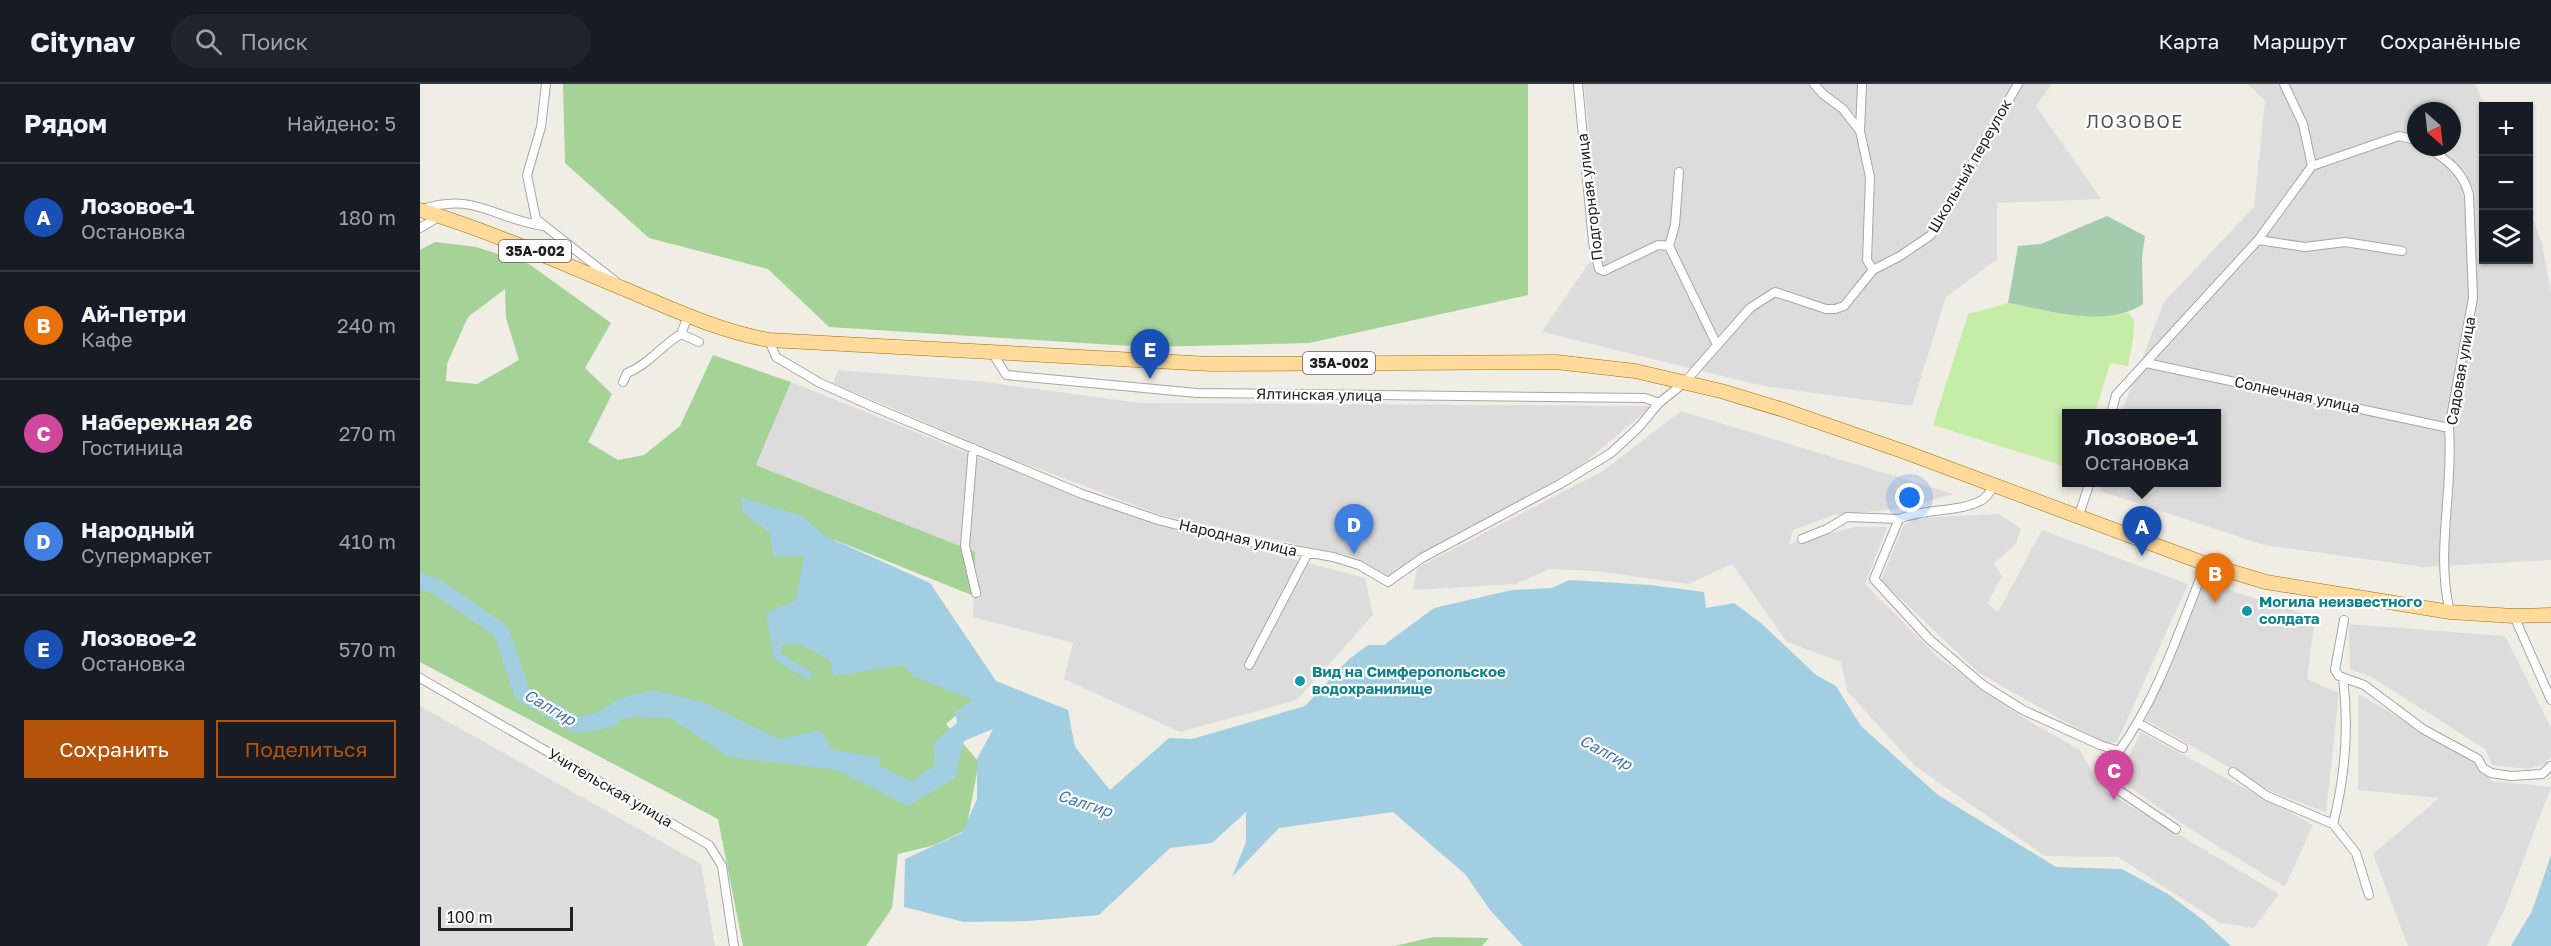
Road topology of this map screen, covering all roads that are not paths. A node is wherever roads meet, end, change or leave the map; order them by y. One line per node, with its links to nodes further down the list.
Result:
1 (546, 84): 14 (street)
2 (1578, 84): 17 (street, Подгорная улица)
3 (1814, 84): 7 (street)
4 (1862, 84): 7 (street)
5 (2018, 84): 19 (street, Школьный переулок)
6 (2284, 84): 10 (street)
7 (1860, 131): 19 (street)
8 (2407, 137): 10 (street)
9 (2440, 156): 33 (street, Садовая улица)
10 (2312, 166): 16 (street)
11 (1679, 172): 17 (street)
12 (420, 210): 13 (main road, 35А-002); 14 (street)
13 (441, 216): 15 (street); 20 (main road, 35А-002)
14 (546, 227): 20 (street)
15 (420, 228)
16 (2258, 240): 18 (street); 28 (street)
17 (1669, 246): 26 (street)
18 (2402, 251)
19 (1872, 270): 21 (street, Школьный переулок)
20 (628, 290): 22 (main road, 35А-002)
21 (1835, 309): 26 (street, Народная улица)
22 (688, 316): 23 (street); 24 (main road, 35А-002)
23 (681, 334): 25 (street); 29 (street)
24 (769, 340): 27 (main road, 35А-002); 34 (street, Народная улица)
25 (699, 342)
26 (1717, 345): 30 (street, Народная улица)
27 (992, 352): 30 (main road, 35А-002); 31 (street, Ялтинская улица)
28 (2146, 363): 32 (street); 33 (street, Солнечная улица)
29 (623, 382)
30 (1684, 383): 31 (street, Народная улица); 35 (main road, 35А-002)
31 (1659, 403): 40 (street, Народная улица)
32 (2112, 409)
33 (2449, 428): 43 (street, Садовая улица)
34 (974, 448): 40 (street, Народная улица); 42 (street)
35 (1995, 485): 37 (main road, 35А-002); 38 (street)
36 (2089, 487): 37 (street)
37 (2078, 518): 41 (main road, 35А-002)
38 (1899, 519): 39 (street); 53 (street)
39 (1802, 539)
40 (1308, 553): 47 (street)
41 (2205, 564): 43 (main road, 35А-002); 51 (street)
42 (976, 593)
43 (2450, 612): 45 (main road, 35А-002)
44 (2551, 615): 45 (main road, 35А-002)
45 (2514, 616): 50 (street)
46 (2344, 620): 49 (street)
47 (1249, 665)
48 (420, 678): 59 (street, Учительская улица)
49 (2343, 678): 54 (street); 56 (street)
50 (2551, 700)
51 (2138, 723): 52 (street); 53 (street)
52 (2183, 748)
53 (2119, 751): 57 (street)
54 (2551, 766)
55 (2233, 772): 56 (street)
56 (2333, 824): 58 (street)
57 (2176, 829)
58 (2369, 895)
59 (734, 946)

